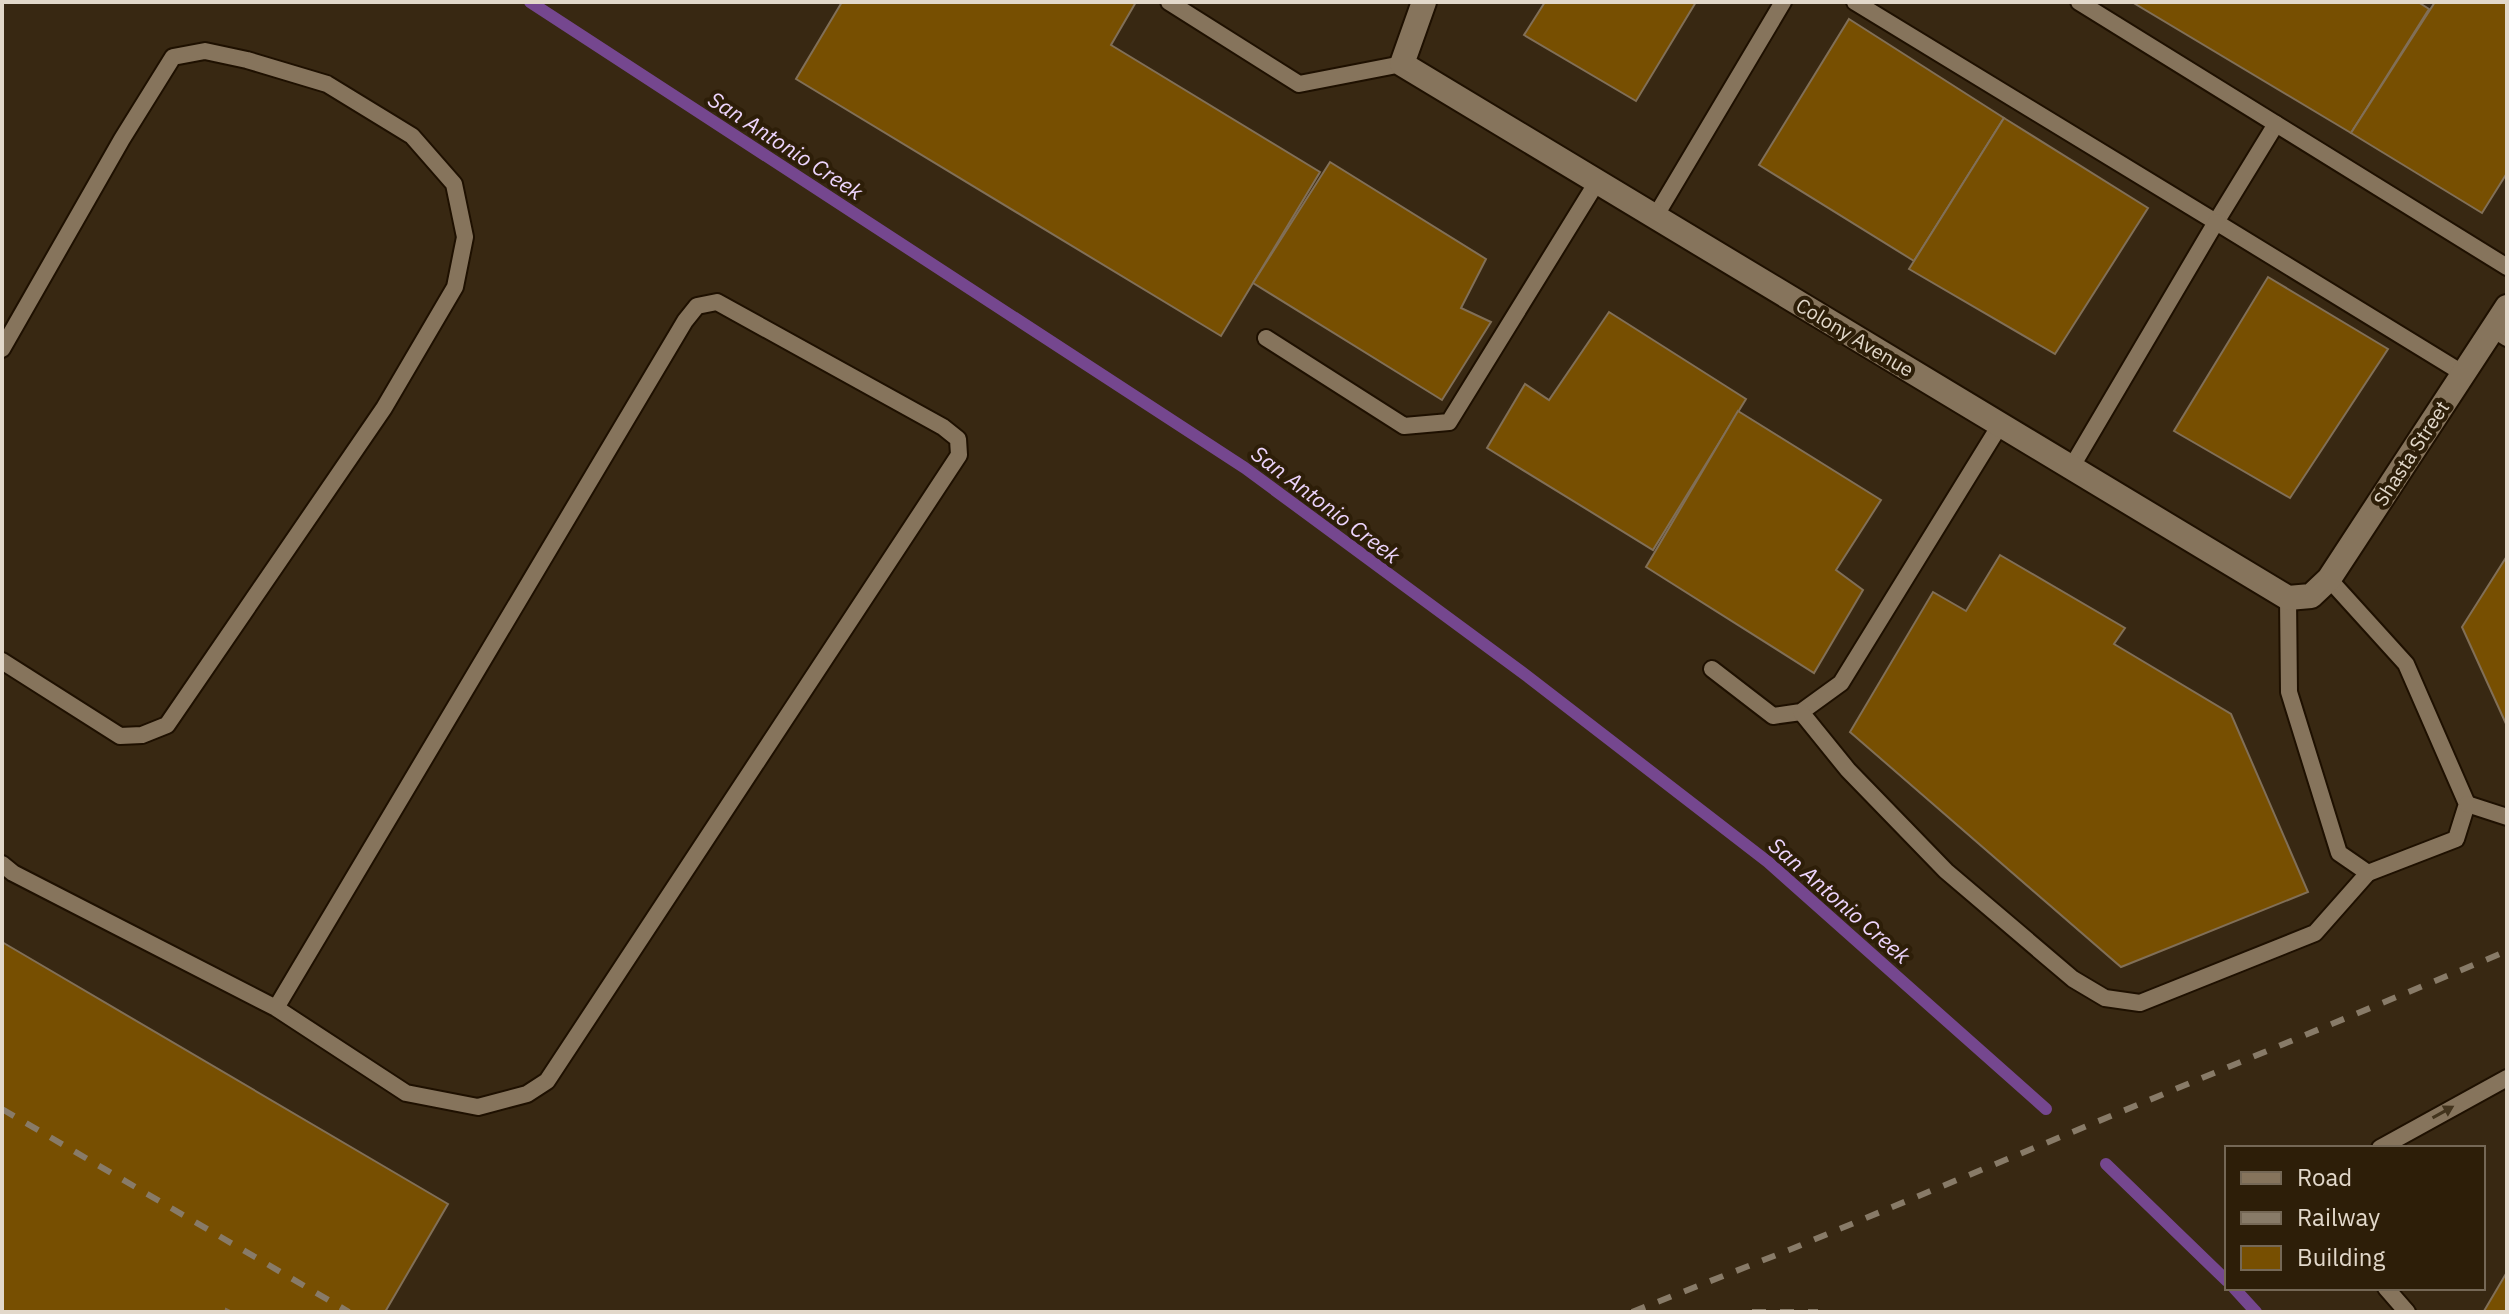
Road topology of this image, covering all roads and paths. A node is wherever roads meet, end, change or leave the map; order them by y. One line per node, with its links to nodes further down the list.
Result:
1 (1169, 2): 6 (lane)
2 (1783, 2): 9 (lane)
3 (1855, 2): 10 (lane)
4 (2081, 2): 7 (lane)
5 (1420, 4): 6 (street)
6 (1402, 64): 8 (street, Colony Avenue)
7 (2276, 124): 10 (lane); 11 (lane)
8 (1597, 182): 9 (street, Colony Avenue); 14 (lane)
9 (1655, 217): 17 (street, Colony Avenue)
10 (2216, 222): 16 (lane); 18 (lane)
11 (2507, 267)
12 (2507, 307): 13 (street, Shasta Street)
13 (2500, 334): 16 (street, Shasta Street)
14 (1266, 338)
15 (2, 349): 20 (lane)
16 (2464, 374): 19 (street, Shasta Street)
17 (2000, 425): 18 (street, Colony Avenue); 22 (lane)
18 (2071, 468): 19 (street, Colony Avenue)
19 (2309, 591): 23 (lane); 26 (lane)
20 (2, 661)
21 (1712, 669): 22 (lane)
22 (1801, 712): 26 (lane)
23 (2467, 804): 24 (lane); 26 (lane)
24 (2507, 817)
25 (2, 864): 27 (lane)
26 (2368, 873)
27 (276, 1008): 27 (lane)
28 (2507, 1078): 29 (lane, one-way to 28)
29 (2384, 1146)
30 (2388, 1290): 31 (lane)
31 (2407, 1312)

